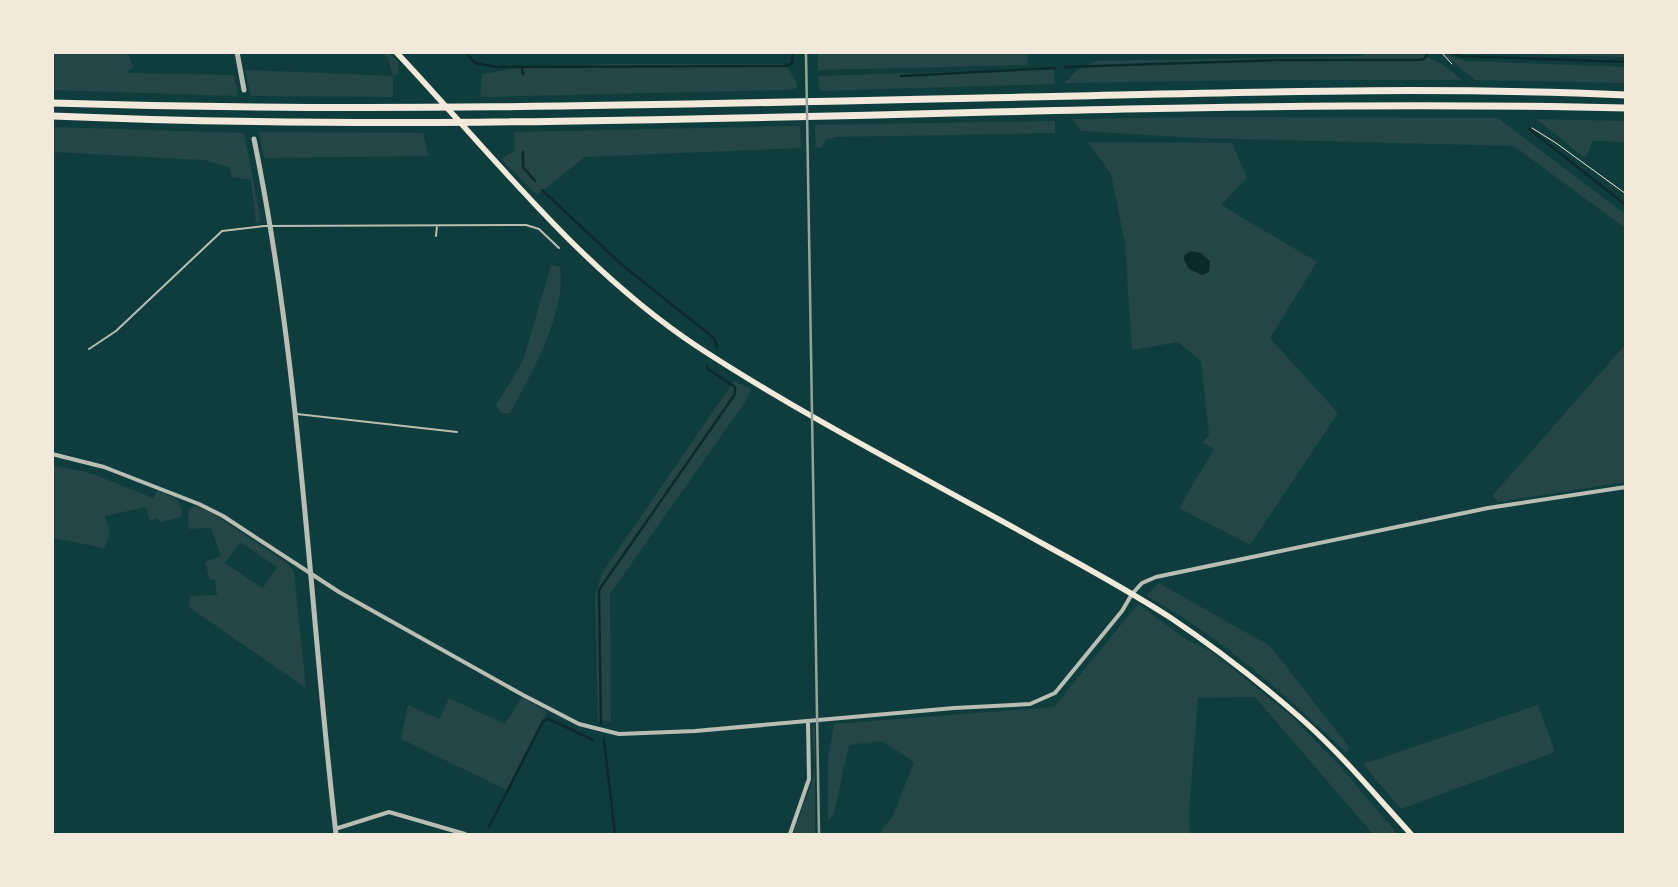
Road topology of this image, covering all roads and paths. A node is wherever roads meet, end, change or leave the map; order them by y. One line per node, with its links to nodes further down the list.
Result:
1 (236, 52): 5 (street)
2 (1441, 52): 4 (path)
3 (400, 54): 23 (main road)
4 (1452, 64)
5 (244, 90)
6 (1626, 95): 7 (highway)
7 (52, 103)
8 (1626, 108): 9 (highway)
9 (52, 116)
10 (1532, 128): 12 (path)
11 (254, 139): 13 (street)
12 (1626, 194)
13 (271, 226): 14 (lane); 17 (lane); 18 (street)
14 (437, 226): 15 (lane); 16 (lane)
15 (436, 236)
16 (559, 248)
17 (89, 349)
18 (295, 413): 19 (lane); 22 (street)
19 (456, 432)
20 (52, 454): 22 (street)
21 (1626, 487): 23 (street)
22 (311, 574): 24 (street); 25 (street)
23 (1132, 594): 24 (street); 28 (main road)
24 (808, 722): 27 (street)
25 (336, 832): 26 (street)
26 (465, 834)
27 (790, 834)
28 (1411, 834)

